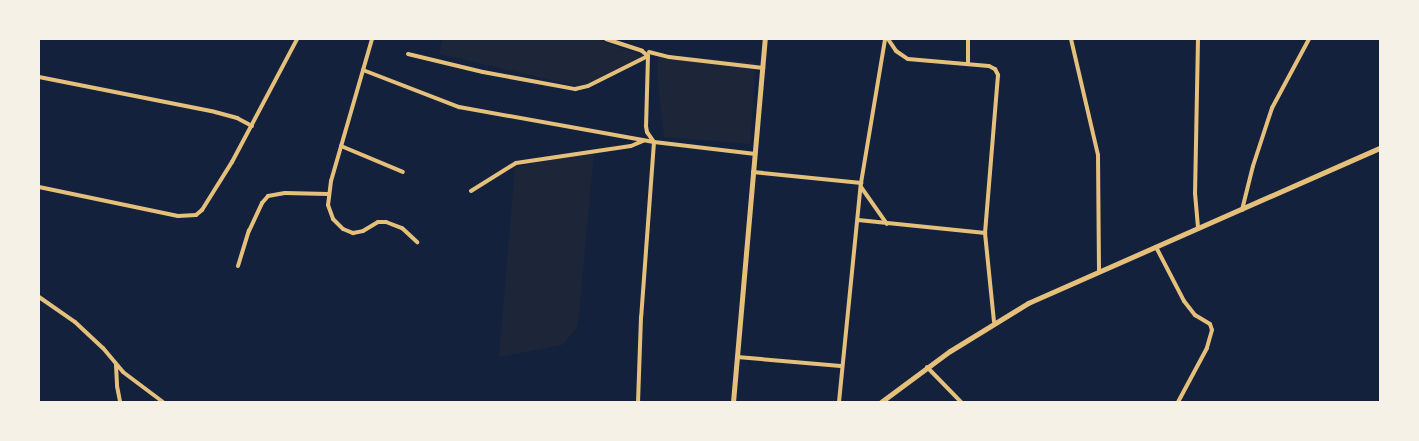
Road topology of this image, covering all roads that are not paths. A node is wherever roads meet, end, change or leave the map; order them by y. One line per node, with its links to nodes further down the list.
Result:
1 (290, 39): 10 (street)
2 (372, 39): 15 (street)
3 (606, 39): 12 (street)
4 (764, 39): 14 (main road)
5 (886, 39): 13 (street); 25 (street)
6 (968, 39): 13 (street)
7 (1071, 39): 37 (street)
8 (1198, 39): 32 (street)
9 (1308, 39): 29 (street)
10 (296, 40): 17 (street)
11 (408, 54): 12 (street)
12 (648, 54): 14 (street); 19 (street)
13 (968, 64): 33 (street)
14 (762, 68): 22 (main road)
15 (363, 70): 18 (street); 20 (street)
16 (39, 77): 17 (street)
17 (252, 126): 26 (street)
18 (643, 141): 19 (street); 27 (street)
19 (654, 142): 22 (street); 46 (street)
20 (341, 146): 23 (street); 28 (street)
21 (1380, 148): 29 (main road)
22 (755, 154): 24 (main road)
23 (403, 172)
24 (753, 172): 25 (street); 40 (main road)
25 (861, 185): 30 (street); 31 (street)
26 (39, 187)
27 (471, 191)
28 (328, 194): 34 (street); 36 (street)
29 (1242, 210): 32 (main road)
30 (858, 220): 31 (street); 42 (street)
31 (888, 224): 33 (street)
32 (1198, 228): 35 (main road)
33 (985, 233): 39 (street)
34 (417, 242)
35 (1156, 247): 37 (main road); 51 (street)
36 (238, 266)
37 (1099, 272): 39 (main road)
38 (39, 297): 41 (street)
39 (994, 322): 43 (main road)
40 (737, 357): 42 (street); 47 (main road)
41 (116, 365): 44 (street); 45 (street)
42 (841, 366): 48 (street)
43 (927, 367): 49 (main road); 50 (street)
44 (120, 402)
45 (163, 402)
46 (638, 402)
47 (733, 402)
48 (838, 402)
49 (881, 402)
50 (961, 402)
51 (1178, 402)

